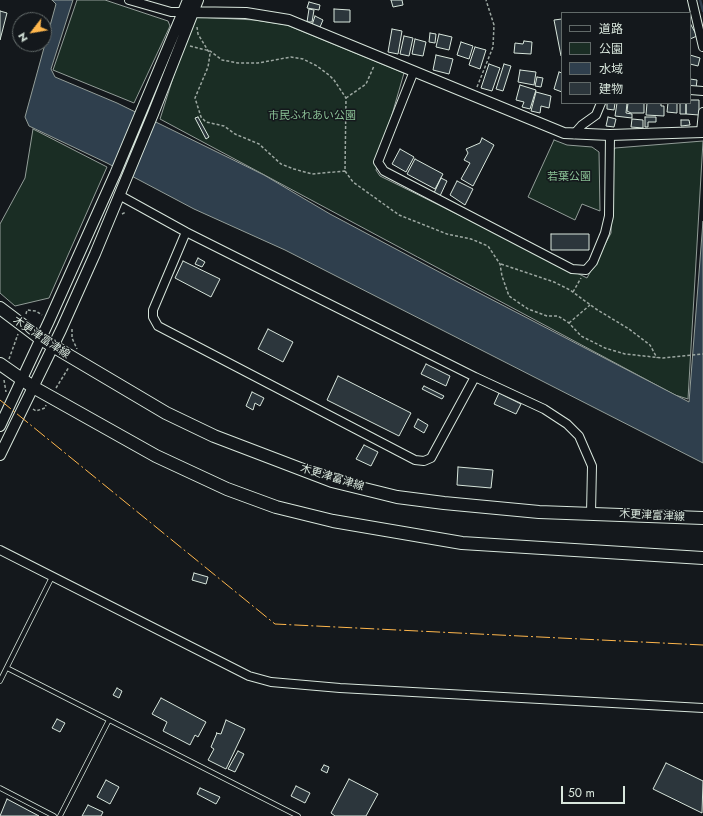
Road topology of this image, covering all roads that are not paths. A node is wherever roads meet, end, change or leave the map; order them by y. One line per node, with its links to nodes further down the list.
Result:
1 (129, 0): 5 (street)
2 (188, 0): 5 (street)
3 (198, 0): 5 (street)
4 (692, 0): 6 (street)
5 (188, 12): 7 (street); 15 (street); 18 (street)
6 (703, 47)
7 (414, 71): 13 (street); 14 (street)
8 (691, 90): 9 (street)
9 (703, 91)
10 (601, 104): 13 (street)
11 (703, 112): 12 (street)
12 (702, 132): 14 (street)
13 (574, 134): 14 (street)
14 (610, 135)
15 (119, 195): 16 (street); 19 (street)
16 (186, 232): 21 (street); 21 (street)
17 (0, 308): 18 (main road, 木更津富津線)
18 (41, 339): 19 (main road, 木更津富津線); 22 (street)
19 (53, 347): 23 (street); 26 (main road, 木更津富津線)
20 (3, 366): 22 (main road)
21 (475, 377): 26 (street)
22 (22, 379): 23 (main road); 24 (street)
23 (33, 387): 25 (street); 29 (main road)
24 (0, 426)
25 (0, 455)
26 (590, 513): 27 (main road, 木更津富津線)
27 (703, 518)
28 (0, 550): 30 (street)
29 (703, 558)
30 (52, 577): 31 (lane); 33 (street)
31 (7, 668): 32 (lane); 34 (lane)
32 (0, 681)
33 (703, 708)
34 (109, 720): 37 (lane); 38 (lane)
35 (0, 788): 36 (lane)
36 (54, 816)
37 (60, 816)
38 (298, 816)

